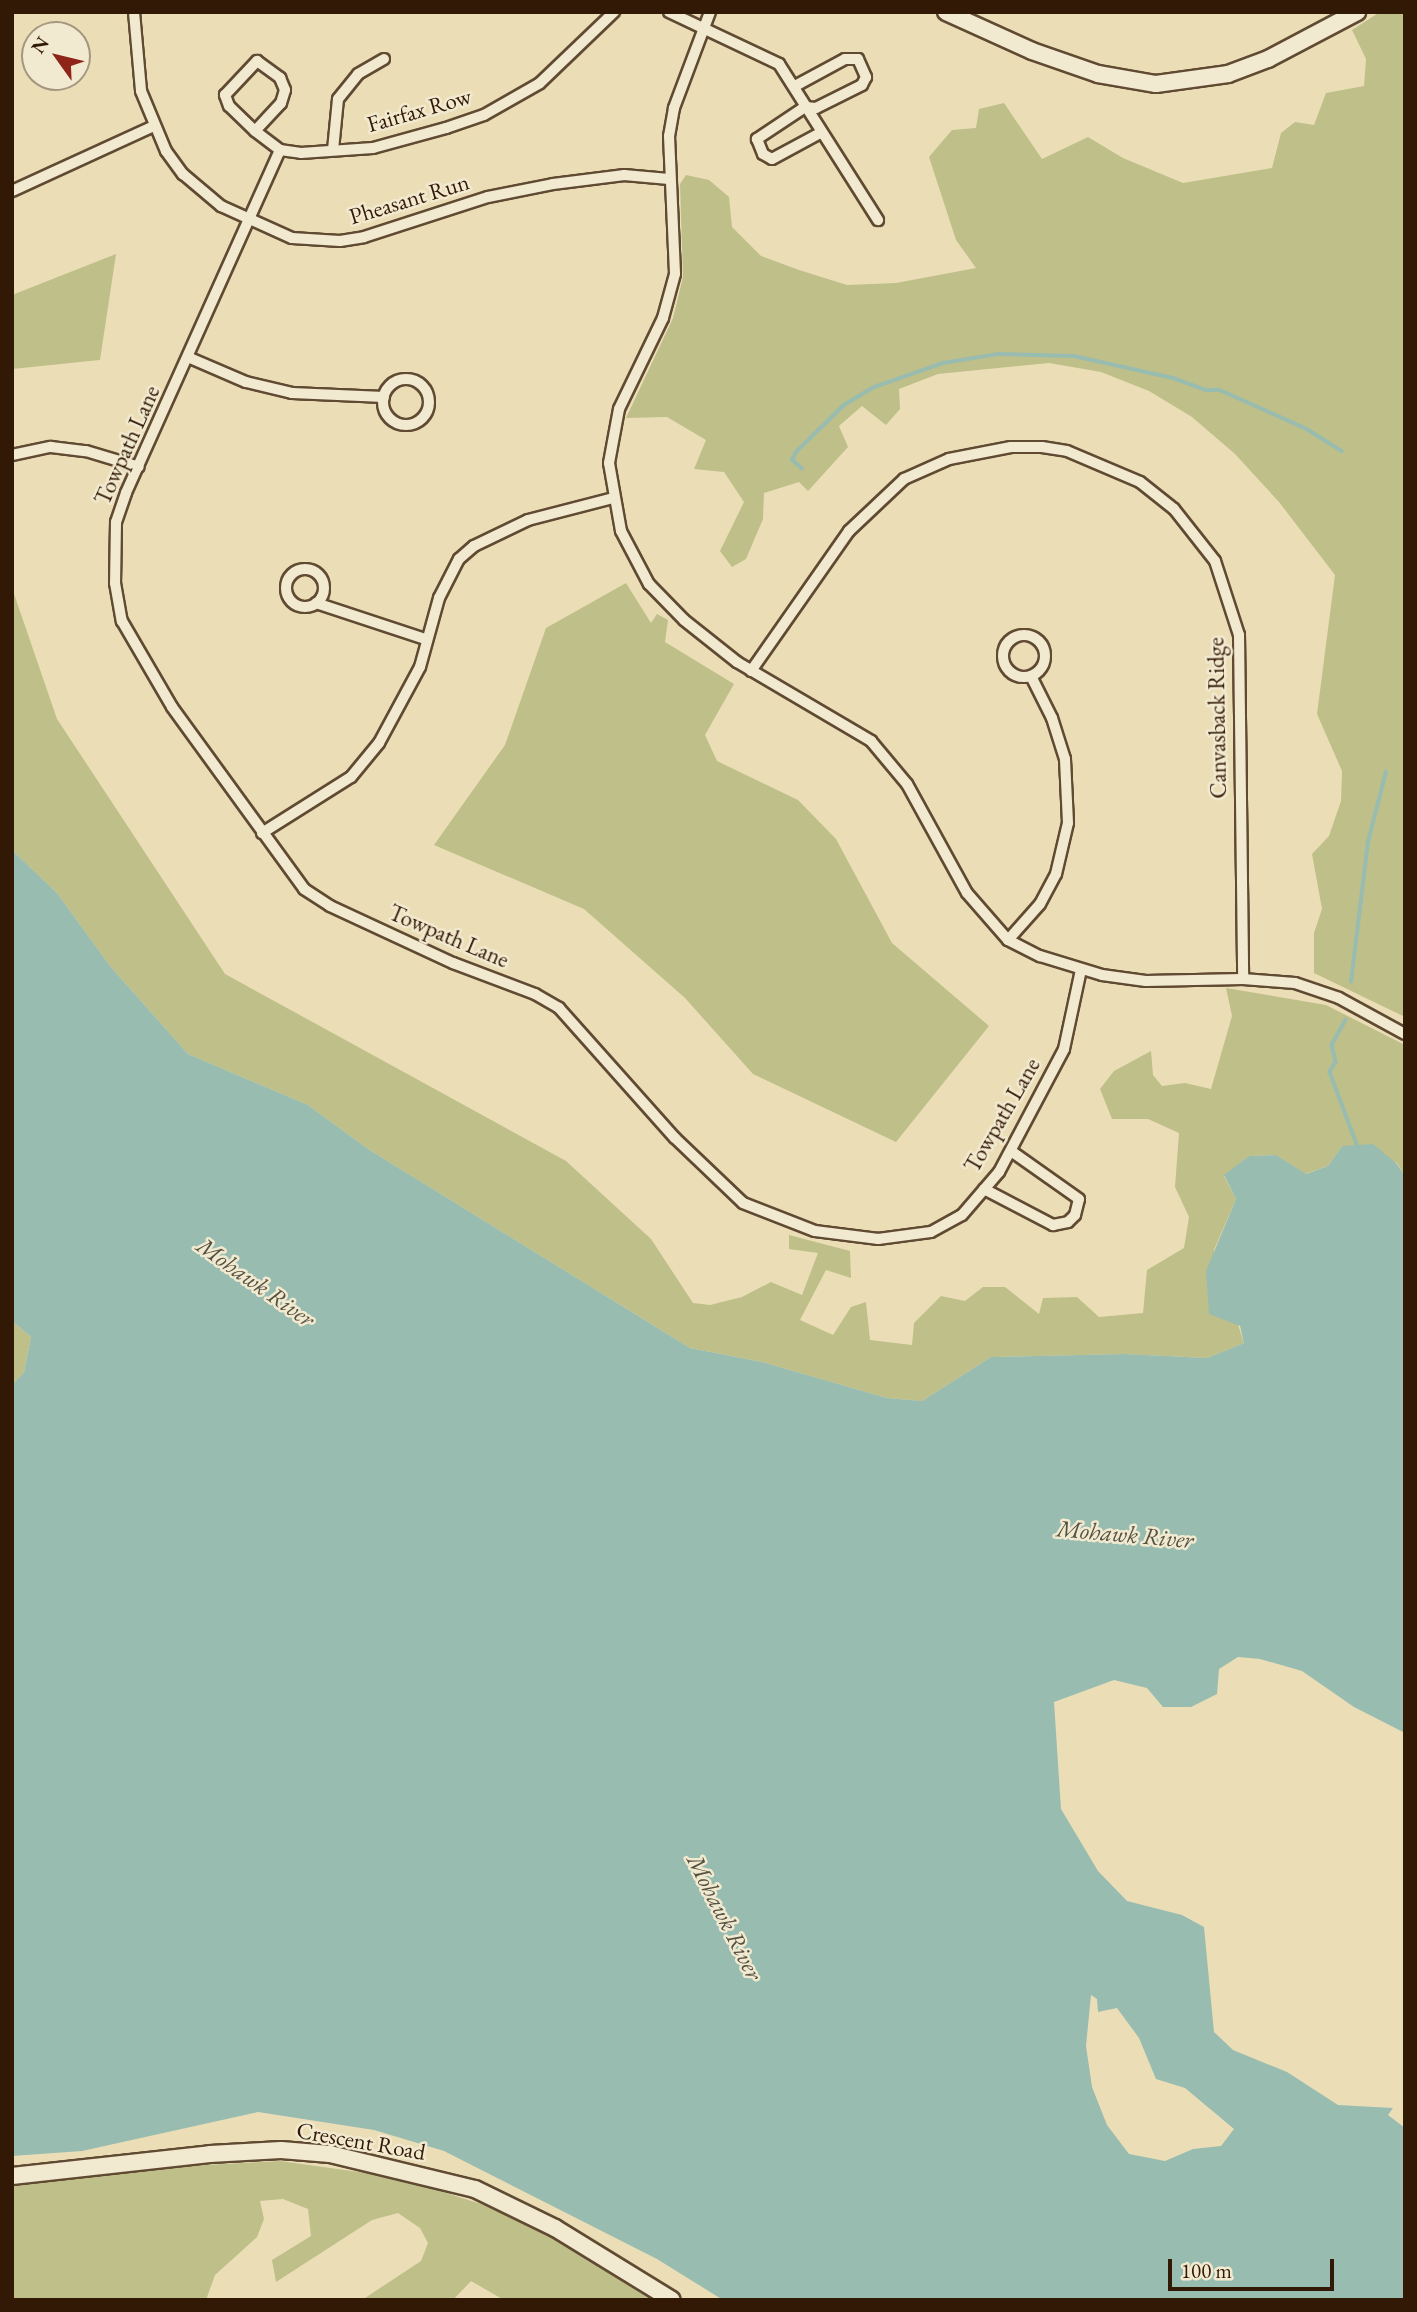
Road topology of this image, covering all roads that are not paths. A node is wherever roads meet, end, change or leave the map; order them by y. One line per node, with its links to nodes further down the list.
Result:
1 (134, 12): 11 (street, Pheasant Run)
2 (614, 12): 15 (street, Fairfax Row)
3 (669, 12): 7 (street)
4 (710, 12): 7 (street)
5 (946, 12): 6 (street)
6 (1357, 12)
7 (704, 27): 9 (street); 16 (street)
8 (384, 59): 15 (street)
9 (795, 86): 10 (street); 10 (street)
10 (805, 107): 13 (street); 13 (street)
11 (152, 127): 17 (street); 19 (street, Pheasant Run)
12 (255, 131): 12 (street); 14 (street)
13 (820, 133): 18 (street)
14 (279, 149): 15 (street, Fairfax Row); 19 (street)
15 (333, 150)
16 (669, 179): 19 (street, Pheasant Run); 24 (street)
17 (12, 191)
18 (878, 220)
19 (248, 222): 20 (street, Towpath Lane)
20 (190, 358): 21 (street); 23 (street, Towpath Lane)
21 (384, 397): 21 (street)
22 (12, 454): 23 (street)
23 (139, 467): 29 (street, Towpath Lane)
24 (613, 498): 26 (street); 27 (street)
25 (316, 603): 26 (street)
26 (425, 639): 29 (street)
27 (751, 671): 30 (street); 32 (street, Canvasback Ridge)
28 (1031, 676): 28 (street); 30 (street)
29 (262, 833): 35 (street, Towpath Lane)
30 (1008, 940): 31 (street)
31 (1081, 970): 32 (street); 34 (street, Towpath Lane)
32 (1243, 979): 33 (street)
33 (1405, 1034)
34 (1011, 1151): 35 (street, Towpath Lane); 35 (street)
35 (985, 1189)
36 (12, 2176): 37 (street, Crescent Road)
37 (672, 2300)

